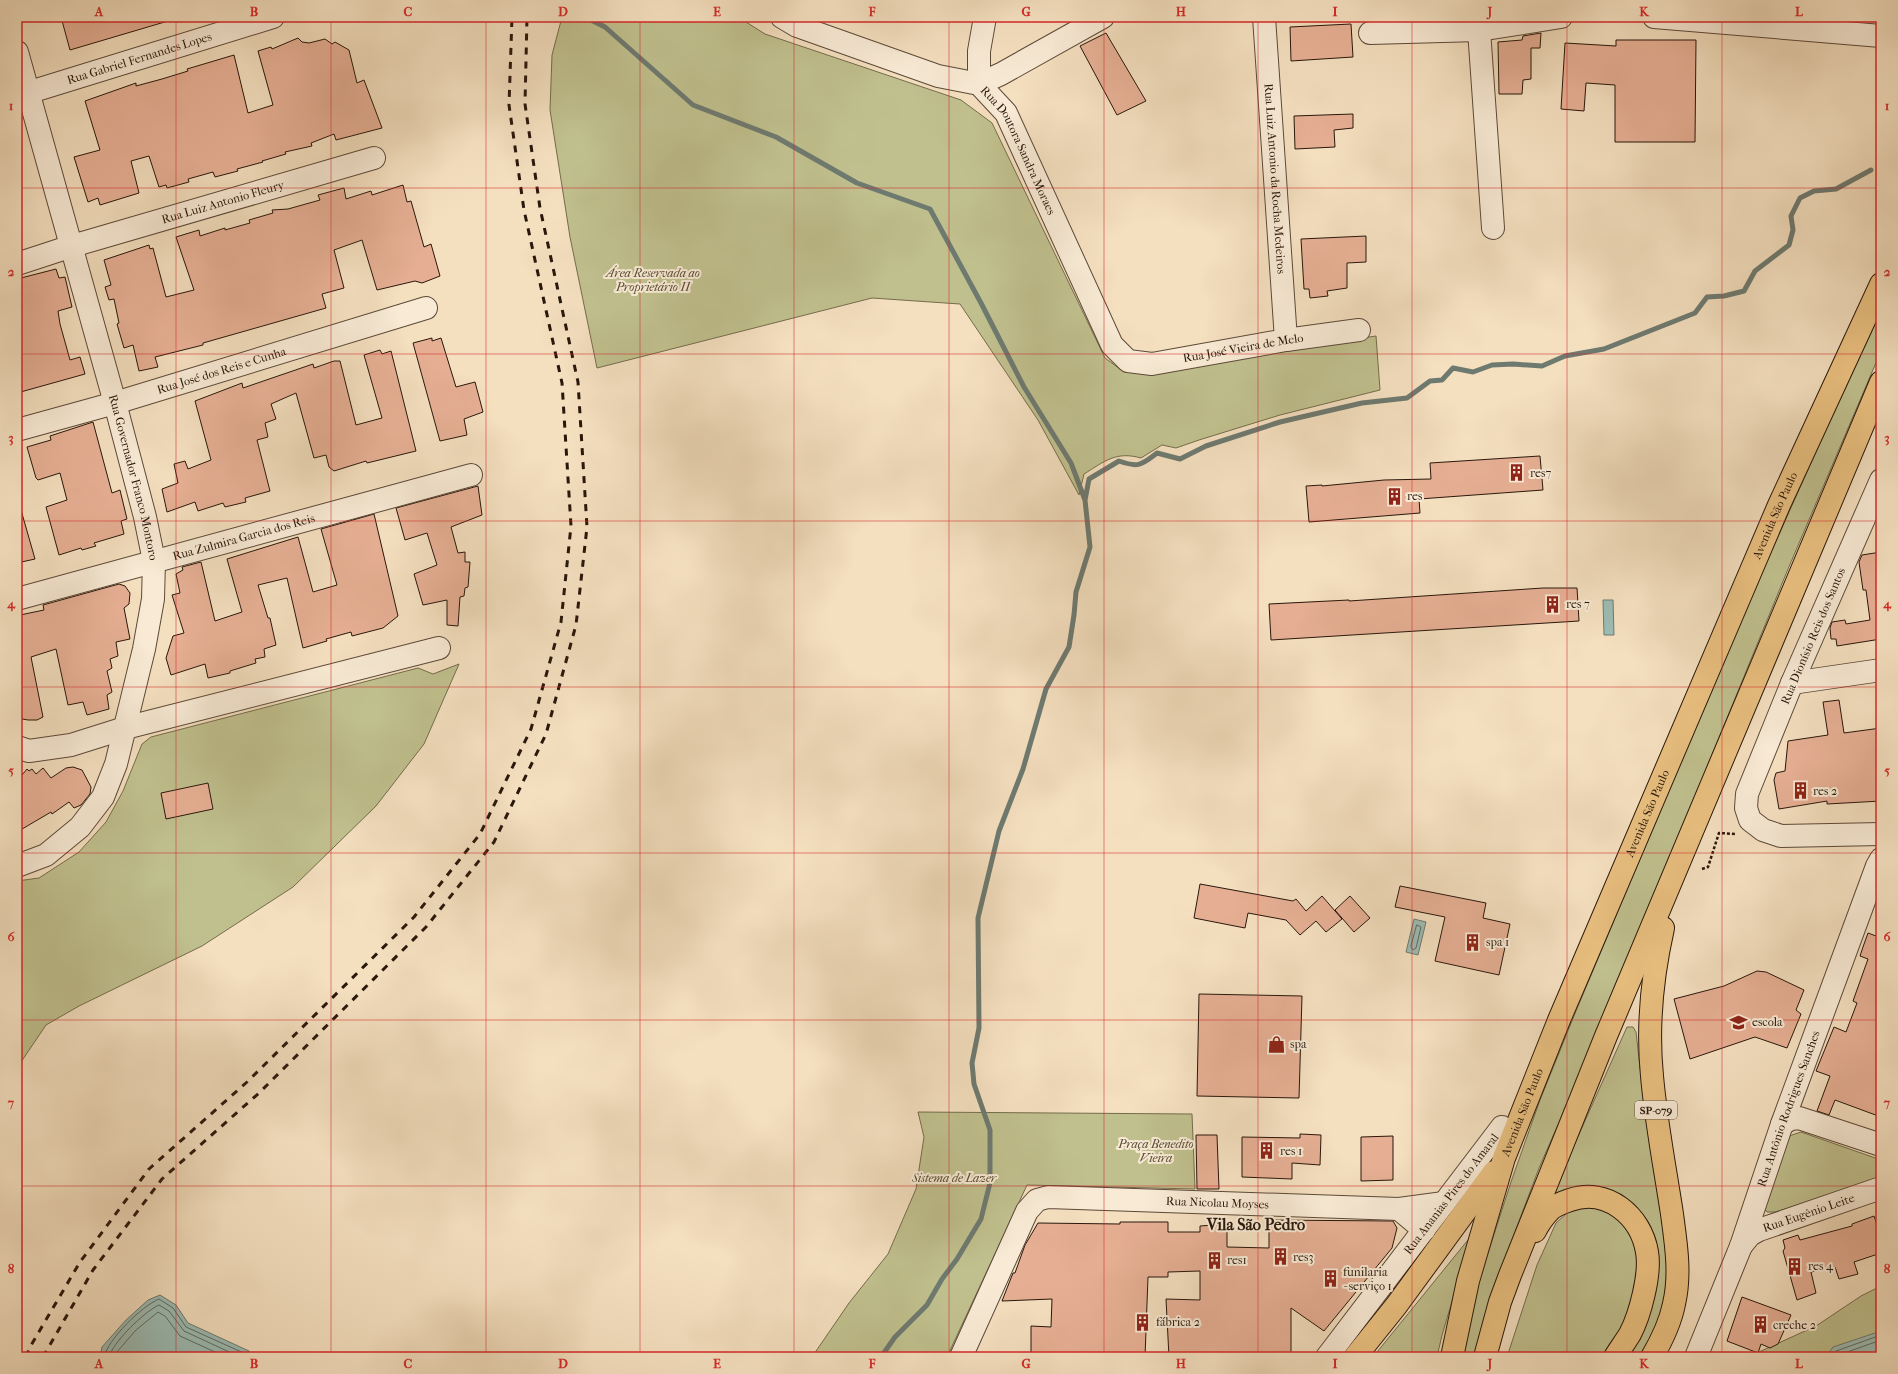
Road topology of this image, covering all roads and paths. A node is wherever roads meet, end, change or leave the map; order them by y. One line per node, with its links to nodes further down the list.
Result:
1 (273, 17): 14 (street, Rua Gabriel Fernandes Lopes)
2 (1103, 17): 12 (street)
3 (1264, 17): 22 (street, Rua Luiz Antonio da Rocha Medeiros)
4 (1561, 17): 8 (street)
5 (1654, 17): 10 (street)
6 (985, 18): 12 (street); 13 (street)
7 (793, 20): 13 (street, Rua Doutora Sandra Moraes)
8 (1479, 30): 9 (street); 16 (street)
9 (1370, 33)
10 (1881, 36)
11 (17, 52): 14 (street, Rua Governador Franco Montoro)
12 (1002, 74): 13 (street)
13 (979, 84): 23 (street, Rua Doutora Sandra Moraes)
14 (23, 94): 17 (street, Rua Governador Franco Montoro)
15 (374, 158): 17 (street, Rua Luiz Antonio Fleury)
16 (1493, 228)
17 (72, 246): 18 (street, Rua Luiz Antonio Fleury); 25 (street, Rua Governador Franco Montoro)
18 (17, 264)
19 (1881, 284): 46 (main road, Avenida São Paulo)
20 (426, 308): 25 (street, Rua José dos Reis e Cunha)
21 (1359, 330): 22 (street, Rua José Vieira de Melo)
22 (1286, 340): 23 (street, Rua José Vieira de Melo)
23 (1128, 360)
24 (1881, 382): 42 (main road)
25 (115, 403): 26 (street, Rua José dos Reis e Cunha); 30 (street, Rua Governador Franco Montoro)
26 (17, 430)
27 (471, 476): 30 (street, Rua Zulmira Garcia dos Reis)
28 (1881, 480): 29 (street, Rua Dionísio Reis dos Santos)
29 (1872, 517): 32 (street, Rua Dionísio Reis dos Santos)
30 (154, 562): 31 (street, Rua Zulmira Garcia dos Reis); 37 (street, Rua Governador Franco Montoro)
31 (17, 599)
32 (1813, 635): 35 (street); 36 (street, Rua Dionísio Reis dos Santos)
33 (439, 648): 37 (street)
34 (1881, 670): 35 (street)
35 (1855, 674): 36 (street)
36 (1792, 683): 40 (street, Rua Dionísio Reis dos Santos)
37 (125, 728): 38 (street); 43 (street, Rua Governador Franco Montoro)
38 (17, 747)
39 (1719, 833): 44 (path)
40 (1881, 834)
41 (1881, 859): 45 (street, Rua Antônio Rodrigues Sanches)
42 (1682, 860): 53 (main road); 60 (main road, SP-079)
43 (17, 866)
44 (1702, 869)
45 (1782, 1124): 47 (street); 52 (street, Rua Antônio Rodrigues Sanches)
46 (1506, 1142): 49 (street, Rua Ananias Pires do Amaral); 56 (main road); 57 (main road, Avenida São Paulo)
47 (1881, 1145)
48 (1881, 1188): 52 (street, Rua Eugênio Leite)
49 (1444, 1203): 50 (street, Rua Nicolau Moyses); 51 (street, Rua Ananias Pires do Amaral)
50 (1399, 1209): 51 (street); 54 (street, Rua Nicolau Moyses)
51 (1424, 1230): 55 (street, Rua Ananias Pires do Amaral)
52 (1741, 1246): 61 (street, Rua Antônio Rodrigues Sanches)
53 (1510, 1276): 58 (main road); 59 (main road)
54 (961, 1357)
55 (1327, 1357)
56 (1355, 1357)
57 (1452, 1357)
58 (1485, 1357)
59 (1615, 1357)
60 (1652, 1357)
61 (1696, 1357)

